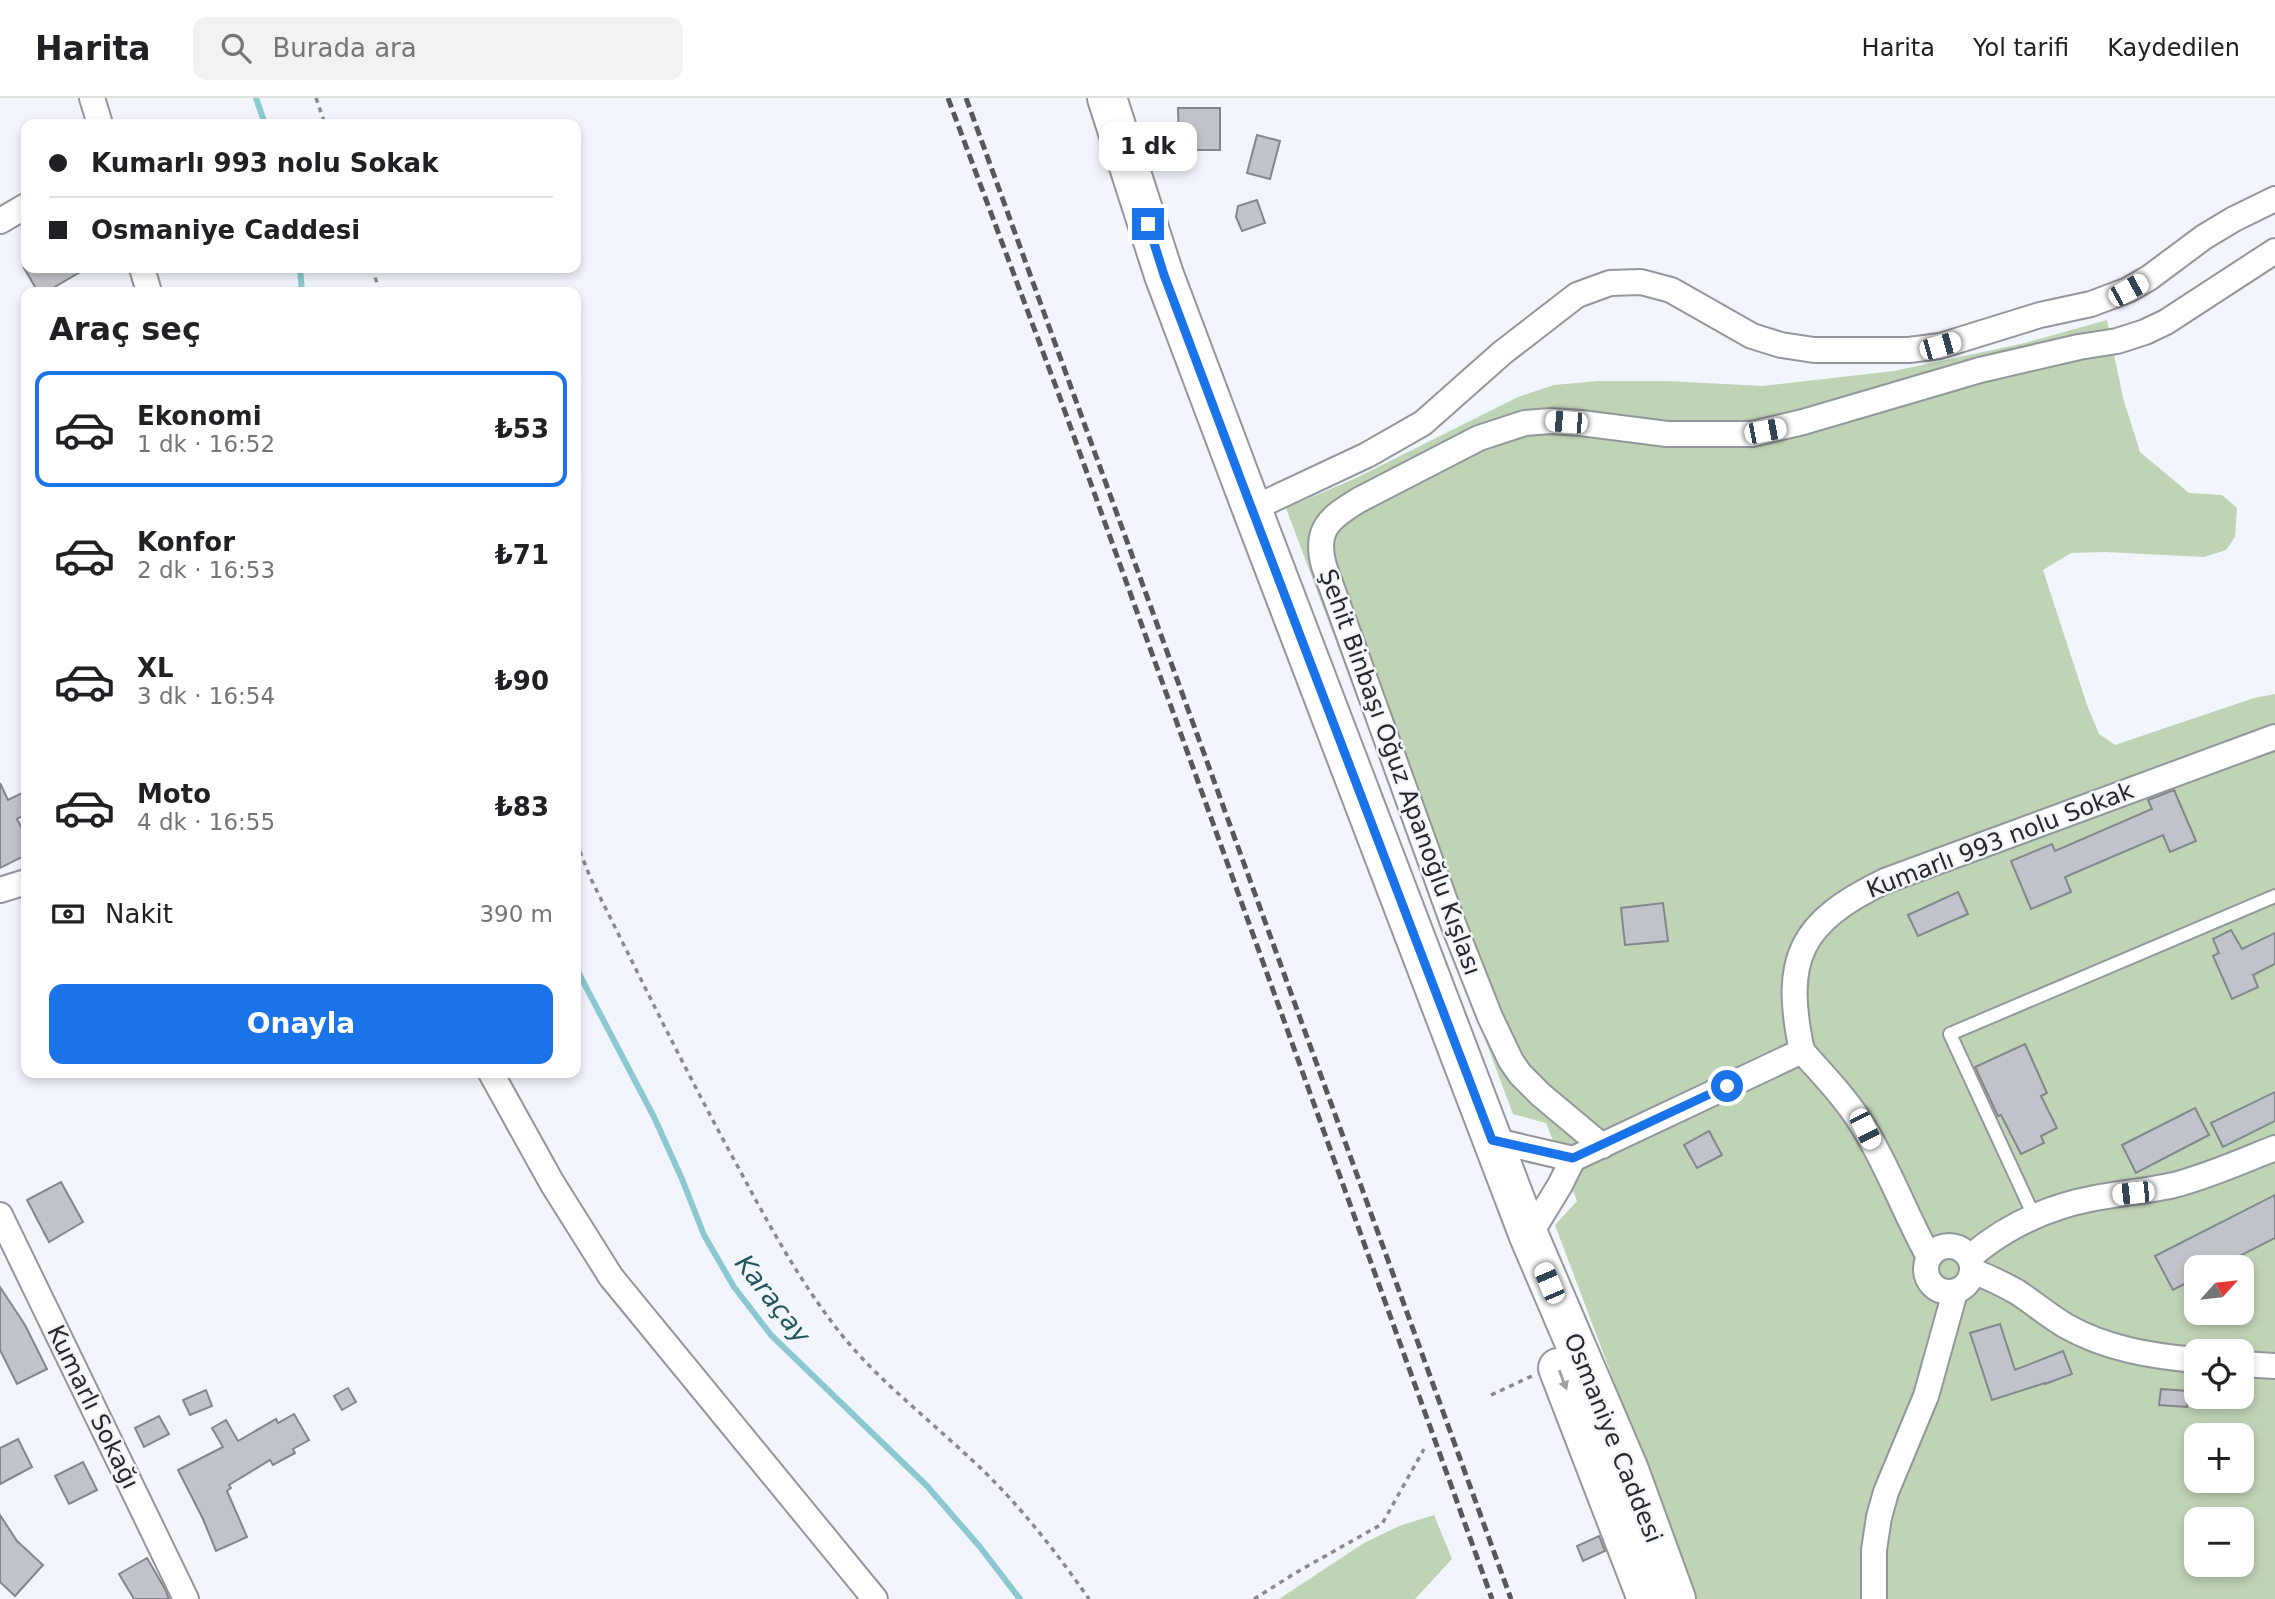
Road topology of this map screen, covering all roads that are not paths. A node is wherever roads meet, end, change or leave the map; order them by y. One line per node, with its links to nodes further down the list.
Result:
1 (92, 98): 4 (street)
2 (1091, 98): 29 (highway, one-way to 29)
3 (1107, 98): 9 (highway, Osmaniye Caddesi)
4 (98, 119)
5 (2275, 199): 9 (street)
6 (21, 209): 7 (street)
7 (0, 220)
8 (2275, 251): 17 (street, Şehit Binbaşı Oğuz Apanoğlu Kışlası)
9 (1252, 509): 16 (highway, Osmaniye Caddesi)
10 (2275, 737): 14 (street, Kumarlı 993 nolu Sokak)
11 (21, 884): 12 (street)
12 (0, 890)
13 (2275, 896): 21 (lane)
14 (1802, 1051): 17 (street); 23 (street)
15 (494, 1078): 28 (street)
16 (1492, 1140): 19 (street); 22 (highway, Osmaniye Caddesi)
17 (1602, 1146): 19 (street)
18 (2275, 1148): 21 (street)
19 (1573, 1158): 22 (street)
20 (0, 1216): 27 (street, Kumarlı Sokağı)
21 (2034, 1216): 24 (street)
22 (1529, 1236): 30 (highway, Osmaniye Caddesi)
23 (1929, 1257): 24 (street); 25 (street)
24 (1971, 1264): 25 (street); 26 (street)
25 (1955, 1292): 31 (street)
26 (2184, 1358)
27 (186, 1599)
28 (875, 1599)
29 (1647, 1599)
30 (1676, 1599)
31 (1874, 1599)

